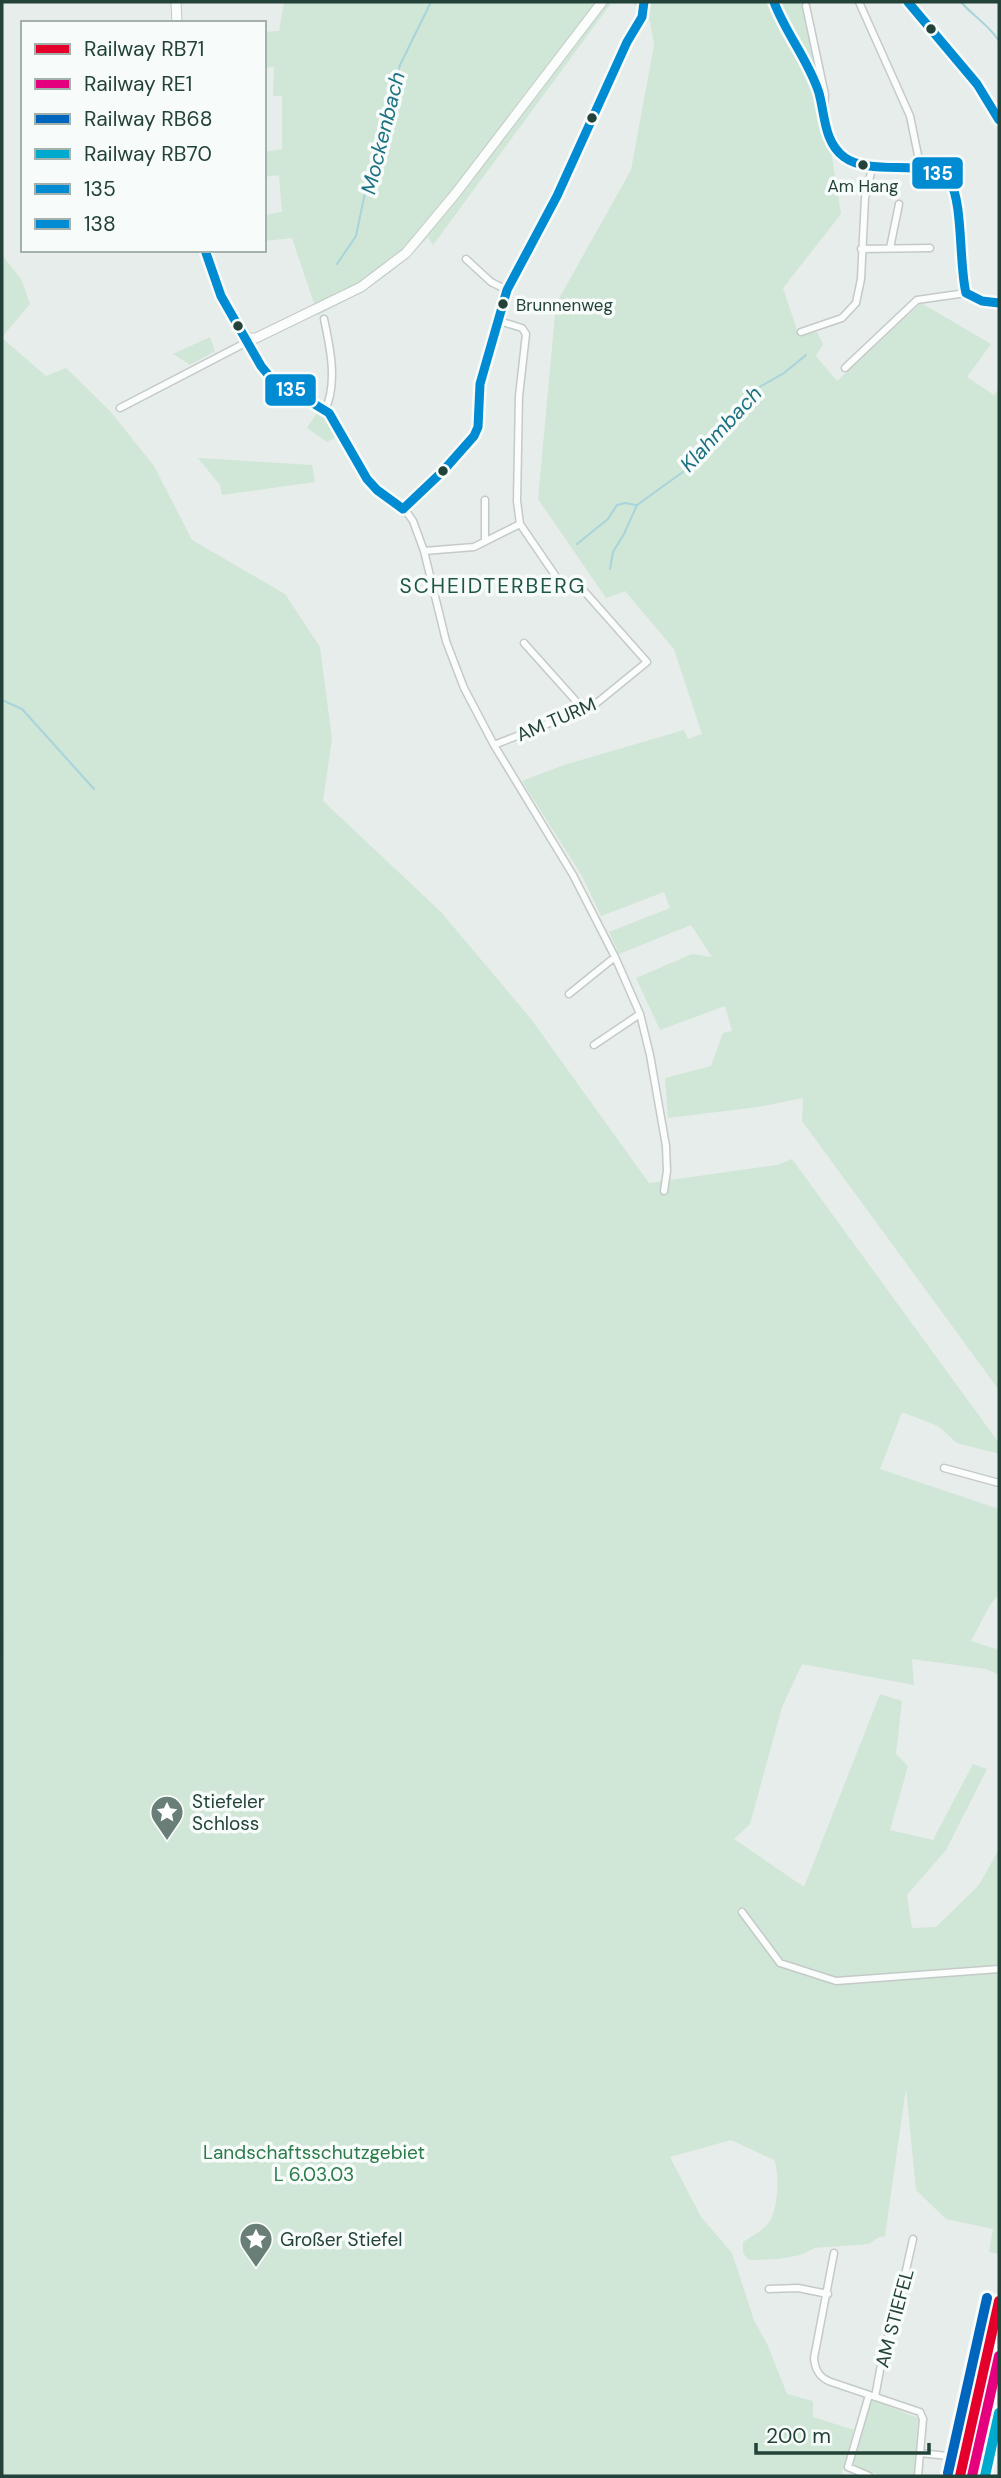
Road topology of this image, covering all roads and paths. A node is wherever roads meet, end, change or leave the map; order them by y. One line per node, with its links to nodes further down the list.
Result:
1 (176, 2): 8 (street)
2 (602, 2): 25 (street)
3 (644, 2): 19 (street)
4 (774, 2): 9 (street)
5 (859, 2): 12 (street)
6 (908, 2): 10 (street)
7 (806, 6): 9 (street)
8 (177, 21)
9 (823, 114): 11 (street)
10 (999, 120)
11 (872, 168): 12 (street); 16 (street)
12 (921, 170): 20 (street)
13 (899, 204): 14 (street)
14 (890, 248): 15 (street); 16 (street)
15 (930, 248)
16 (861, 249): 24 (street)
17 (206, 252): 25 (street)
18 (466, 258): 19 (street)
19 (507, 290): 23 (street)
20 (966, 293): 21 (street); 26 (street)
21 (999, 303)
22 (324, 319): 28 (street)
23 (499, 321): 30 (street); 31 (street)
24 (801, 332)
25 (249, 339): 27 (street); 28 (street)
26 (845, 368)
27 (120, 408)
28 (325, 410): 30 (street)
29 (485, 500): 32 (street)
30 (403, 509): 33 (street)
31 (520, 524): 32 (street); 35 (street, AM TURM)
32 (485, 541): 33 (street)
33 (424, 551): 36 (street)
34 (524, 643): 35 (street)
35 (584, 710): 36 (street, AM TURM)
36 (494, 745): 37 (street)
37 (615, 957): 38 (street); 39 (street)
38 (569, 994)
39 (640, 1014): 40 (street); 41 (street)
40 (594, 1045)
41 (664, 1191)
42 (944, 1468): 43 (street)
43 (999, 1483)
44 (742, 1912): 45 (street)
45 (999, 1969)
46 (913, 2239): 51 (street, AM STIEFEL)
47 (834, 2253): 49 (street)
48 (769, 2289): 49 (street)
49 (828, 2294): 51 (street)
50 (981, 2339): 52 (street)
51 (872, 2396): 52 (street); 53 (street, AM STIEFEL)
52 (920, 2453): 54 (street)
53 (864, 2476)
54 (918, 2476)

